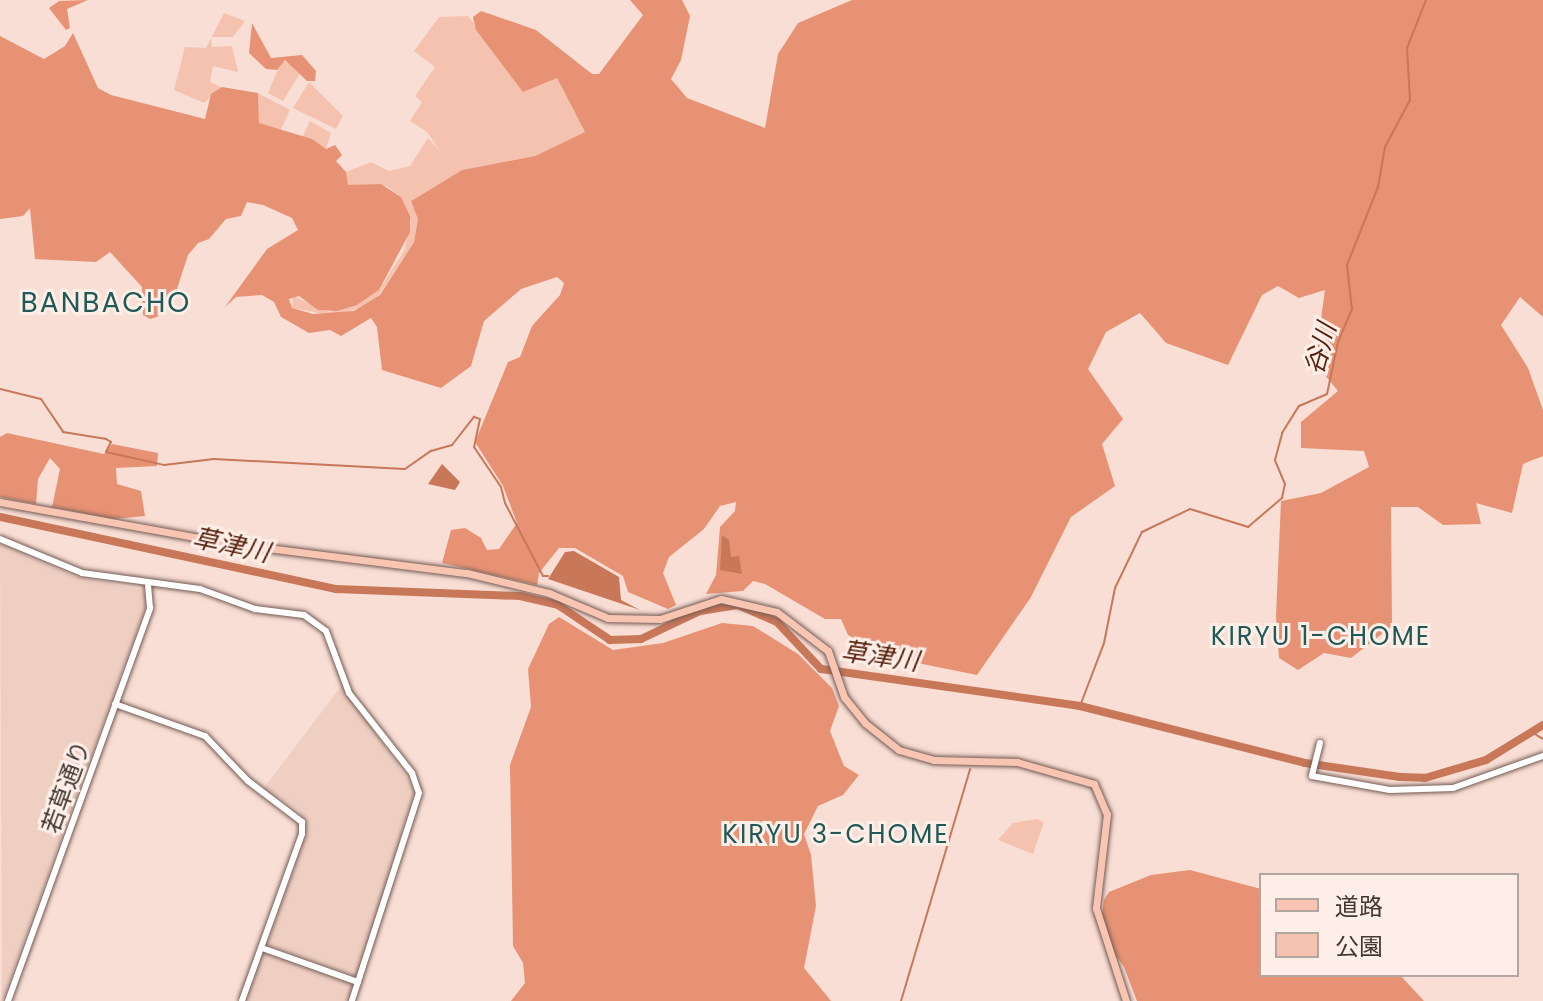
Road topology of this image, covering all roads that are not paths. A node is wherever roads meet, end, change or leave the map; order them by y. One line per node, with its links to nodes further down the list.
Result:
1 (0, 502): 12 (main road)
2 (0, 539): 3 (street)
3 (148, 586): 4 (street, 若草通り); 8 (street)
4 (115, 704): 7 (street); 9 (street, 若草通り)
5 (1319, 744): 6 (street)
6 (1543, 756)
7 (262, 948): 8 (street); 10 (street)
8 (358, 982): 11 (street)
9 (8, 1001)
10 (242, 1001)
11 (352, 1001)
12 (1126, 1001)

